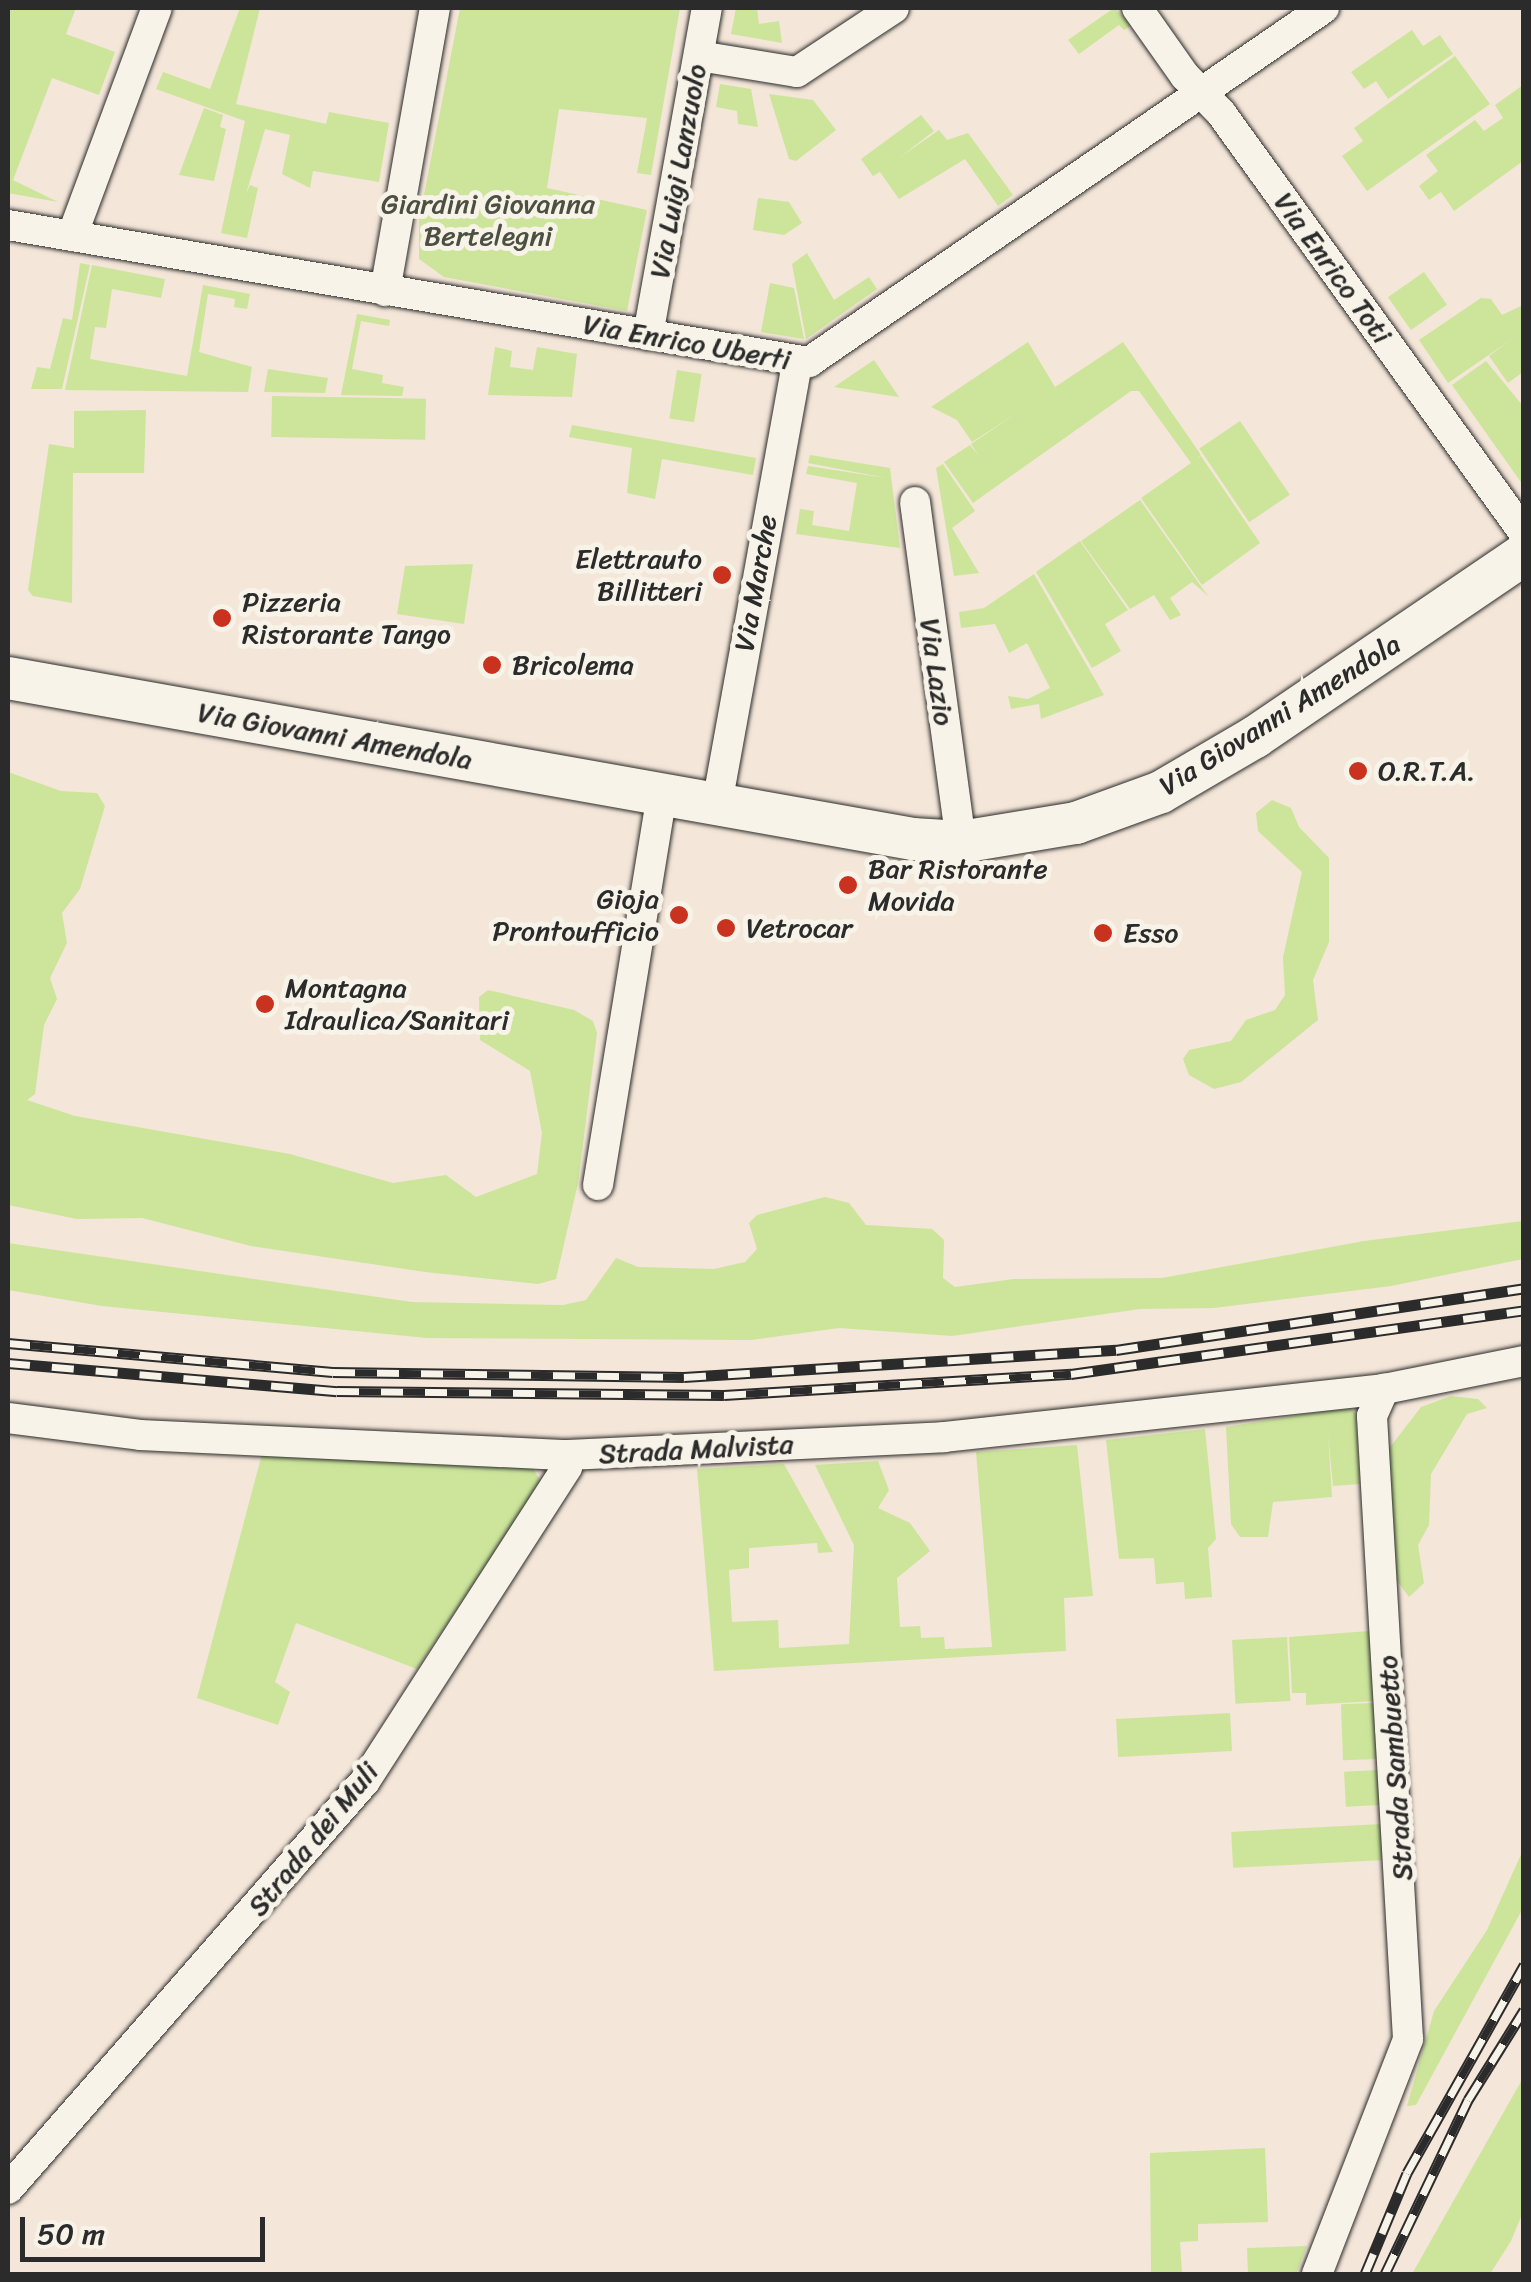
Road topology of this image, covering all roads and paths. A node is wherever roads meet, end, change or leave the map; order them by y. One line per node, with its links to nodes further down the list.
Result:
1 (157, 8): 10 (street)
2 (435, 8): 11 (street)
3 (708, 8): 7 (street, Via Luigi Lanzuolo)
4 (894, 8): 7 (street)
5 (1137, 8): 8 (street, Via Enrico Toti)
6 (1324, 8): 8 (street, Via Enrico Uberti)
7 (699, 56): 12 (street, Via Luigi Lanzuolo)
8 (1202, 93): 13 (street, Via Enrico Uberti); 15 (street, Via Enrico Toti)
9 (8, 225): 10 (street, Via Enrico Uberti)
10 (72, 236): 11 (street, Via Enrico Uberti)
11 (385, 292): 12 (street, Via Enrico Uberti)
12 (648, 335): 13 (street, Via Enrico Uberti)
13 (797, 362): 19 (street, Via Marche)
14 (915, 502): 20 (street, Via Lazio)
15 (1524, 534)
16 (1524, 554): 20 (main road, Via Giovanni Amendola)
17 (8, 678): 18 (main road, Via Giovanni Amendola)
18 (662, 794): 19 (main road, Via Giovanni Amendola); 21 (street)
19 (717, 804): 20 (main road, Via Giovanni Amendola)
20 (961, 842)
21 (598, 1185)
22 (1524, 1361): 23 (street)
23 (1384, 1389): 25 (street, Strada Malvista); 27 (street, Strada Sambuetto)
24 (8, 1418): 25 (street, Strada Malvista)
25 (568, 1455): 26 (street, Strada dei Muli)
26 (8, 2189)
27 (1317, 2274)

